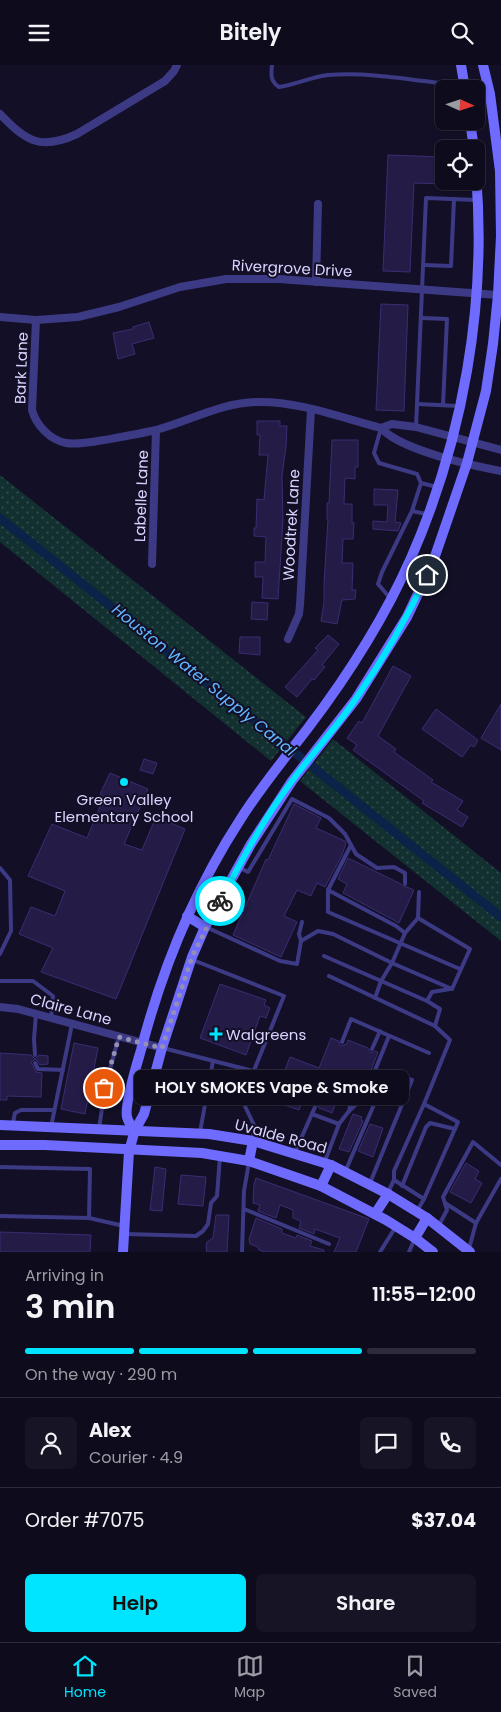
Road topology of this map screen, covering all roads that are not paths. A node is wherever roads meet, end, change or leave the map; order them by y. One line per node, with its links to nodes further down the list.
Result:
1 (177, 65): 7 (street)
2 (272, 65): 6 (lane)
3 (460, 65): 5 (main road)
4 (483, 65): 16 (main road)
5 (463, 80)
6 (435, 82)
7 (0, 114)
8 (477, 190): 10 (main road)
9 (454, 199): 10 (lane); 12 (lane); 12 (lane)
10 (478, 201): 15 (main road)
11 (318, 204): 13 (street)
12 (424, 265): 14 (lane)
13 (316, 282): 14 (street, Rivergrove Drive); 19 (street, Rivergrove Drive)
14 (423, 289): 15 (street, Rivergrove Drive); 18 (lane)
15 (477, 294): 16 (street, Rivergrove Drive); 22 (main road)
16 (498, 295): 28 (main road)
17 (0, 317): 19 (street, Rivergrove Drive)
18 (422, 319): 20 (lane); 21 (lane)
19 (36, 320): 26 (street, Bark Lane)
20 (418, 404): 21 (lane); 24 (lane)
21 (443, 405): 22 (lane)
22 (460, 406): 27 (main road)
23 (311, 410): 25 (street); 26 (street); 39 (street, Woodtrek Lane)
24 (416, 427): 25 (street); 27 (street)
25 (381, 428): 30 (street); 33 (lane)
26 (156, 429): 37 (street, Labelle Lane)
27 (453, 437): 28 (street); 30 (main road)
28 (473, 442): 29 (street); 31 (main road)
29 (501, 450)
30 (446, 457): 31 (street); 34 (main road)
31 (468, 463): 32 (street); 41 (main road)
32 (501, 471)
33 (421, 483): 34 (lane); 35 (lane)
34 (437, 487): 36 (main road)
35 (412, 511): 36 (lane); 38 (lane)
36 (428, 515): 38 (main road)
37 (152, 564)
38 (392, 600): 46 (main road)
39 (288, 639)
40 (351, 845): 41 (lane); 43 (lane); 44 (lane)
41 (238, 867): 49 (main road)
42 (0, 868): 53 (lane)
43 (405, 883)
44 (328, 890): 50 (lane); 52 (lane)
45 (419, 893): 47 (lane)
46 (187, 916): 49 (main road); 73 (main road)
47 (418, 918): 50 (lane); 57 (lane)
48 (302, 922): 51 (lane)
49 (205, 927): 51 (lane); 55 (main road)
50 (405, 933): 52 (lane)
51 (301, 941): 56 (lane)
52 (401, 944): 56 (lane); 57 (lane)
53 (0, 954)
54 (324, 956): 60 (lane)
55 (191, 959): 74 (main road); 81 (lane)
56 (392, 963): 60 (lane); 61 (lane)
57 (460, 969): 61 (lane)
58 (329, 976): 62 (lane)
59 (0, 981): 66 (lane)
60 (381, 981): 62 (lane); 63 (lane)
61 (452, 989): 63 (lane)
62 (375, 998): 68 (lane)
63 (427, 1001): 68 (lane)
64 (0, 1007): 65 (street, Claire Lane)
65 (36, 1014): 66 (street, Claire Lane); 77 (lane)
66 (51, 1018): 67 (street, Claire Lane)
67 (73, 1023): 71 (street, Claire Lane); 80 (lane)
68 (435, 1026): 83 (lane)
69 (380, 1031): 70 (lane); 72 (lane); 75 (lane)
70 (389, 1036): 76 (lane); 86 (lane)
71 (119, 1037): 73 (street, Claire Lane); 92 (lane)
72 (342, 1042)
73 (143, 1043): 74 (street, Claire Lane); 94 (main road)
74 (162, 1048): 78 (lane); 94 (main road)
75 (372, 1049)
76 (429, 1053)
77 (35, 1055)
78 (213, 1061): 81 (lane); 95 (lane)
79 (35, 1063): 80 (lane)
80 (63, 1070): 85 (lane)
81 (253, 1071): 96 (lane)
82 (354, 1090): 86 (lane)
83 (424, 1104): 93 (lane); 107 (lane)
84 (315, 1107): 87 (lane)
85 (54, 1111): 89 (lane); 91 (lane)
86 (349, 1111): 90 (lane)
87 (312, 1114): 90 (lane); 99 (lane)
88 (0, 1125): 89 (main road, Uvalde Road)
89 (12, 1125): 91 (main road, Uvalde Road)
90 (339, 1125): 102 (lane)
91 (50, 1127): 92 (main road, Uvalde Road)
92 (99, 1129): 94 (main road, Uvalde Road)
93 (455, 1129): 110 (lane); 112 (lane)
94 (135, 1131): 95 (main road, Uvalde Road); 98 (main road)
95 (199, 1134): 96 (main road, Uvalde Road)
96 (254, 1141): 99 (main road, Uvalde Road); 101 (main road)
97 (0, 1145): 98 (main road)
98 (129, 1151): 100 (main road); 123 (main road)
99 (294, 1154): 102 (main road, Uvalde Road)
100 (220, 1157): 101 (main road); 123 (lane)
101 (249, 1161): 109 (main road); 114 (lane)
102 (328, 1164): 105 (main road, Uvalde Road); 109 (main road)
103 (501, 1165): 113 (lane)
104 (0, 1167): 118 (lane)
105 (345, 1173): 108 (main road, Uvalde Road); 108 (lane)
106 (501, 1179): 120 (lane)
107 (394, 1180): 110 (lane); 111 (lane)
108 (369, 1185): 111 (main road, Uvalde Road)
109 (321, 1186): 116 (main road)
110 (402, 1186): 112 (lane)
111 (388, 1194): 115 (main road, Uvalde Road); 116 (main road)
112 (424, 1199): 115 (lane)
113 (445, 1203): 120 (lane); 122 (lane)
114 (244, 1209): 125 (lane); 127 (lane)
115 (417, 1211): 119 (main road, Uvalde Road)
116 (375, 1214): 121 (main road)
117 (0, 1215): 118 (lane)
118 (89, 1218): 123 (lane)
119 (427, 1218): 122 (main road, Uvalde Road); 124 (main road)
120 (476, 1223): 131 (lane)
121 (396, 1226): 124 (main road); 128 (lane)
122 (438, 1227): 131 (main road, Uvalde Road)
123 (124, 1230): 126 (main road)
124 (415, 1238): 129 (lane); 130 (main road)
125 (329, 1244)
126 (123, 1252)
127 (242, 1252)
128 (380, 1252)
129 (408, 1252)
130 (433, 1252)
131 (469, 1252)

